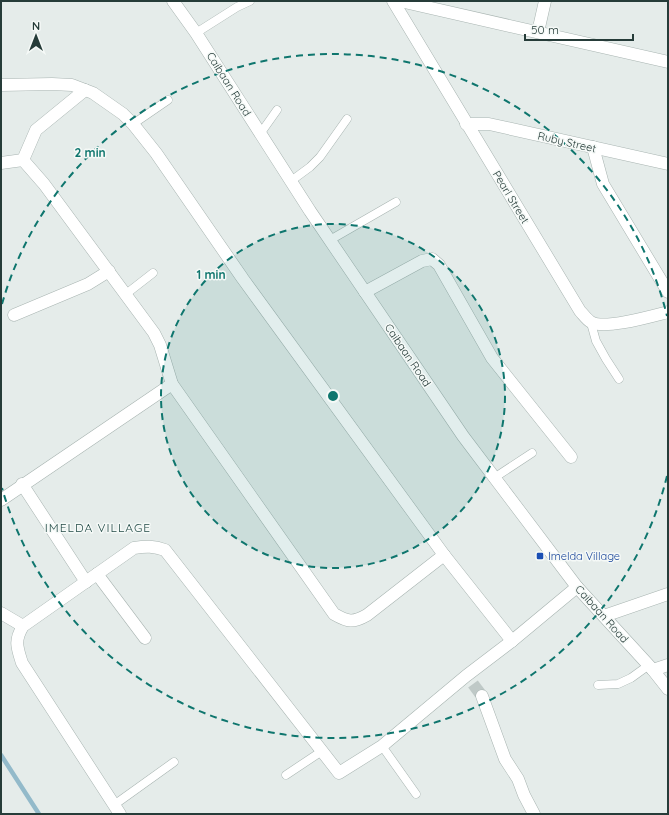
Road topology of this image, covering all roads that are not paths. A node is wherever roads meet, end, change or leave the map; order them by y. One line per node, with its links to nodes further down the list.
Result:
1 (173, 1): 7 (street, Caibaan Road)
2 (250, 1): 7 (lane)
3 (393, 1): 15 (street, Pearl Street)
4 (400, 1): 6 (street)
5 (545, 1): 6 (street)
6 (538, 32): 8 (street)
7 (196, 33): 16 (street, Caibaan Road)
8 (668, 62)
9 (1, 85): 10 (street)
10 (85, 90): 14 (street); 18 (street)
11 (168, 100): 14 (lane)
12 (277, 110): 16 (lane)
13 (347, 120): 21 (lane)
14 (133, 124): 39 (street)
15 (466, 124): 17 (street, Ruby Street); 31 (street, Pearl Street)
16 (260, 134): 21 (street, Caibaan Road)
17 (593, 147): 20 (street, Ruby Street); 27 (street)
18 (23, 160): 19 (street); 24 (street)
19 (1, 163)
20 (668, 164)
21 (291, 181): 23 (street, Caibaan Road)
22 (396, 202): 23 (lane)
23 (330, 240): 26 (street, Caibaan Road)
24 (109, 271): 28 (street); 30 (street)
25 (153, 273): 28 (lane)
26 (365, 292): 35 (street); 36 (street, Caibaan Road)
27 (668, 292)
28 (126, 294): 33 (street)
29 (668, 312): 31 (street)
30 (14, 315)
31 (591, 323): 32 (lane)
32 (619, 379)
33 (172, 384): 37 (street); 39 (street)
34 (532, 453): 36 (lane)
35 (571, 457)
36 (494, 478): 42 (street, Caibaan Road)
37 (22, 484): 38 (street); 41 (street)
38 (1, 500)
39 (444, 555): 48 (street)
40 (97, 574): 41 (street); 47 (street); 55 (street)
41 (86, 582): 46 (street)
42 (577, 587): 45 (street, Caibaan Road); 48 (street)
43 (668, 594): 45 (street)
44 (1, 612): 46 (street)
45 (604, 616): 50 (street, Caibaan Road)
46 (23, 626): 59 (street)
47 (145, 638)
48 (512, 641): 54 (street)
49 (668, 665): 50 (street)
50 (651, 668): 51 (lane); 52 (street, Caibaan Road)
51 (598, 686)
52 (668, 689)
53 (482, 696): 60 (street)
54 (382, 746): 55 (street); 58 (lane)
55 (322, 751): 57 (lane)
56 (174, 762): 59 (lane)
57 (286, 775)
58 (416, 794)
59 (117, 810)
60 (534, 814)

